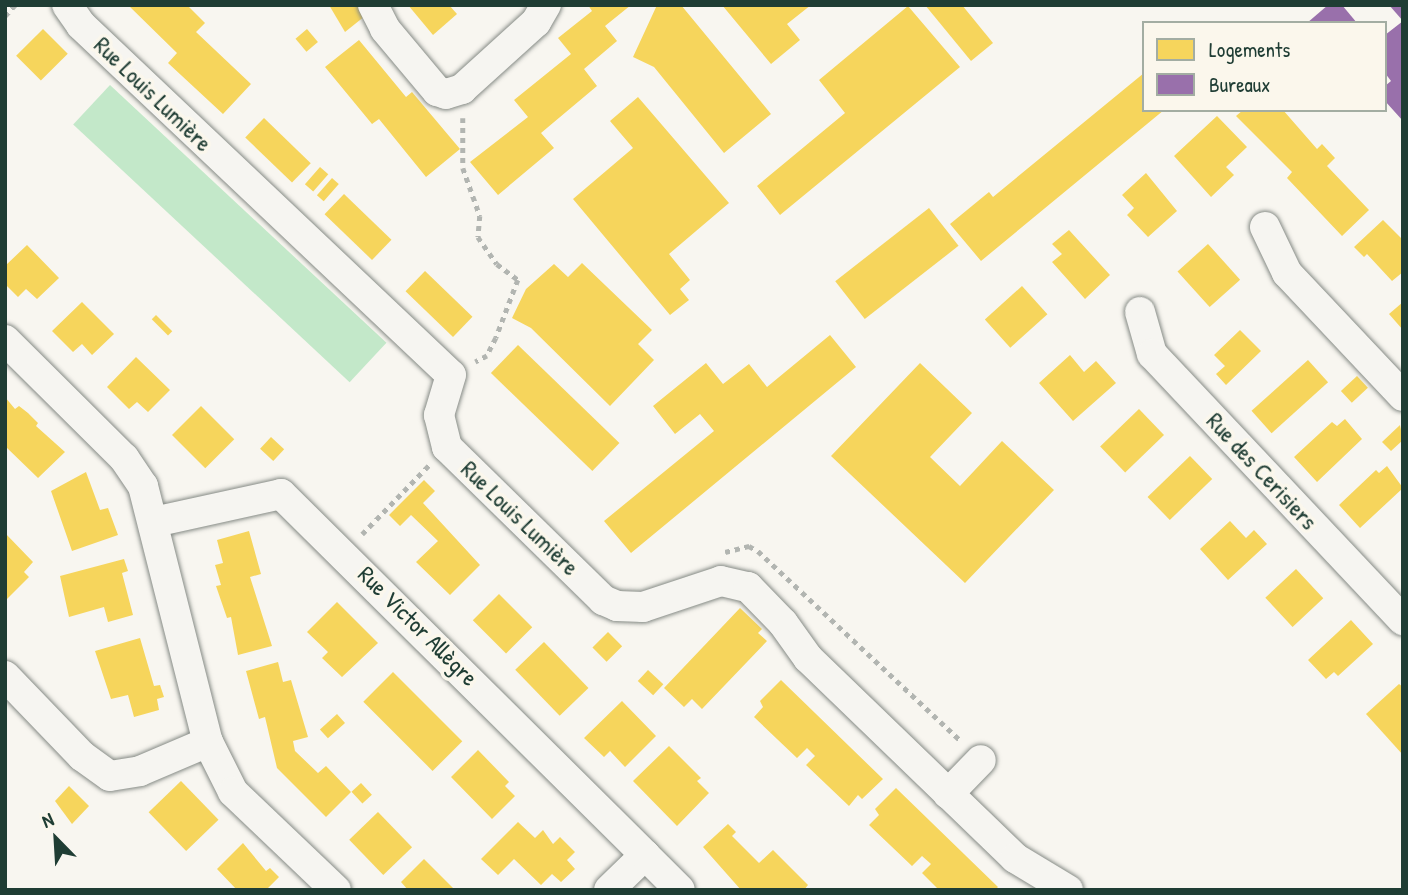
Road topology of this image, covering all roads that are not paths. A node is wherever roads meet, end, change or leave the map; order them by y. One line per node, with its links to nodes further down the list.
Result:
1 (67, 5): 13 (street, Rue Louis Lumière)
2 (373, 5): 3 (street)
3 (546, 5)
4 (1265, 227): 7 (street)
5 (1140, 312): 9 (street, Rue des Cerisiers)
6 (5, 340): 8 (street)
7 (1403, 396)
8 (154, 522): 11 (street); 14 (street, Rue Victor Allègre)
9 (1403, 620)
10 (5, 676): 11 (street)
11 (208, 742): 15 (street)
12 (981, 760): 13 (street)
13 (948, 794): 18 (street, Rue Louis Lumière)
14 (645, 855): 16 (street); 17 (street, Rue Victor Allègre)
15 (336, 890)
16 (609, 890)
17 (680, 890)
18 (1068, 890)

